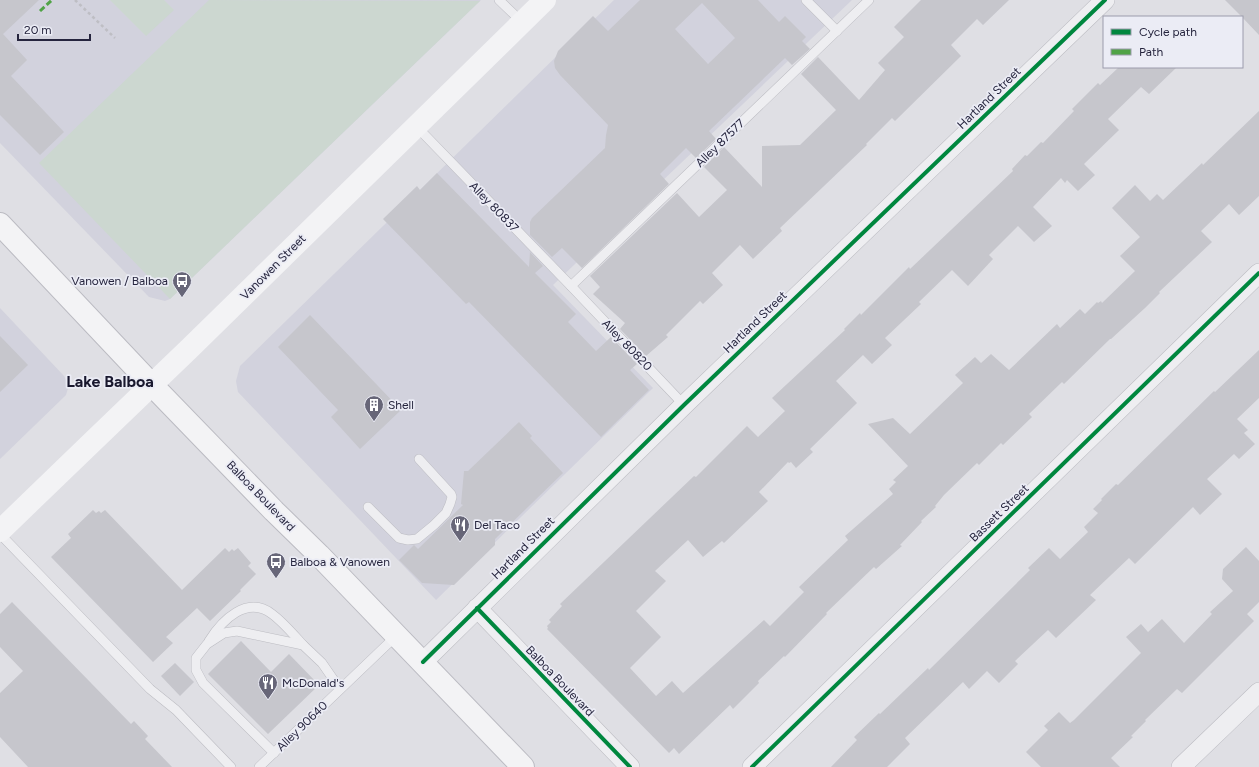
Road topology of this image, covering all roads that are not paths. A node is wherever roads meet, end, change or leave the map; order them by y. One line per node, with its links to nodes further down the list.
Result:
1 (499, 0): 6 (lane)
2 (545, 0): 6 (main road, Vanowen Street)
3 (806, 0): 7 (lane)
4 (869, 0): 7 (lane, Alley 87577)
5 (1105, 0): 13 (street, Hartland Street)
6 (522, 22): 8 (main road, Vanowen Street)
7 (837, 31): 11 (lane, Alley 87577)
8 (417, 127): 11 (lane, Alley 80837); 12 (main road, Vanowen Street)
9 (0, 224): 12 (main road, Balboa Boulevard)
10 (1259, 272): 29 (street, Bassett Street)
11 (570, 286): 13 (lane, Alley 80820)
12 (152, 385): 16 (main road, Vanowen Street); 18 (main road, Balboa Boulevard)
13 (684, 405): 17 (street, Hartland Street)
14 (419, 459): 15 (lane)
15 (368, 507)
16 (0, 533): 25 (lane)
17 (477, 608): 21 (street, Hartland Street); 28 (street, Balboa Boulevard)
18 (396, 636): 21 (main road, Balboa Boulevard); 22 (lane, Alley 90640)
19 (207, 644): 20 (lane); 20 (lane); 24 (lane)
20 (303, 645): 22 (lane)
21 (423, 662): 27 (main road, Balboa Boulevard)
22 (340, 689): 24 (lane, Alley 90640)
23 (1259, 692): 30 (street)
24 (274, 753): 26 (lane, Alley 90640)
25 (231, 767)
26 (260, 767)
27 (523, 767)
28 (630, 767)
29 (752, 767)
30 (1181, 767)

